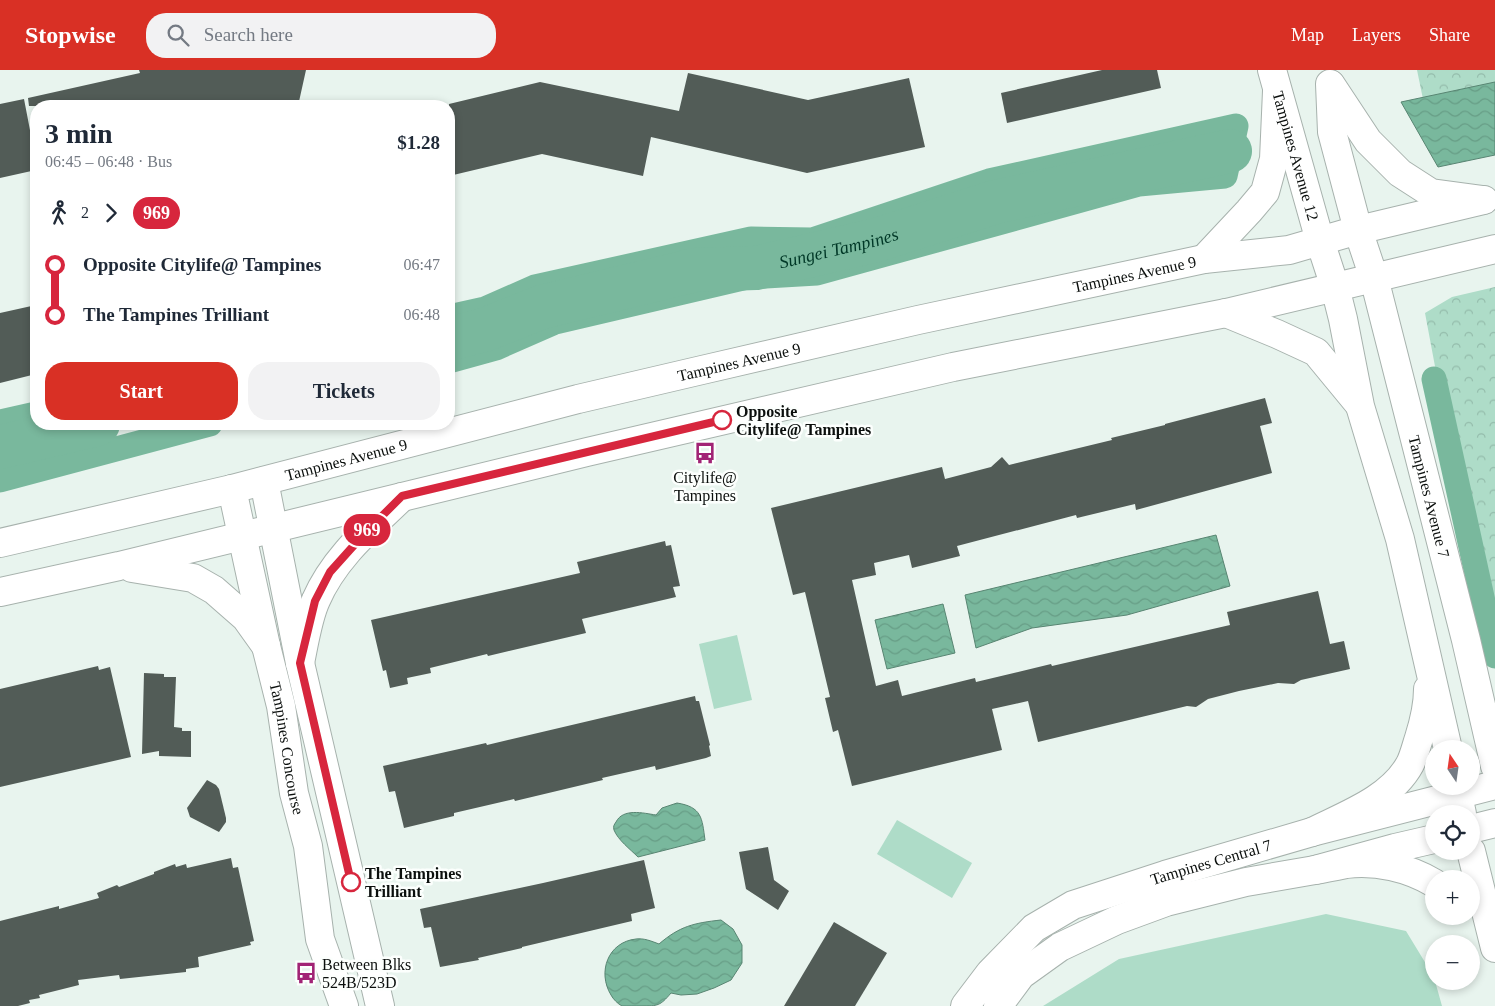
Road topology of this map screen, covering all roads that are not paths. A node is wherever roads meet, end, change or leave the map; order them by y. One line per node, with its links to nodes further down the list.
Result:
1 (1329, 78): 3 (main road, Tampines Avenue 9); 4 (main road)
2 (1274, 81): 5 (main road, Tampines Avenue 12); 7 (main road)
3 (1489, 199): 4 (main road, Tampines Avenue 9)
4 (1358, 230): 5 (main road, Tampines Avenue 9); 8 (main road, Tampines Avenue 7)
5 (1320, 242): 7 (main road, Tampines Avenue 9); 9 (main road)
6 (1495, 249): 8 (main road)
7 (1204, 259): 12 (main road, Tampines Avenue 9)
8 (1374, 278): 9 (main road); 24 (main road, Tampines Avenue 7)
9 (1335, 287): 10 (main road); 11 (main road)
10 (1226, 313): 11 (main road); 14 (main road)
11 (1360, 406): 22 (main road)
12 (264, 481): 13 (main road, Tampines Avenue 9); 15 (main road, Tampines Concourse)
13 (232, 489): 16 (main road, Tampines Concourse); 17 (main road, Tampines Avenue 9)
14 (402, 496): 15 (main road); 21 (main road)
15 (273, 528): 16 (main road); 21 (main road, Tampines Concourse)
16 (242, 536): 18 (main road); 20 (main road, Tampines Concourse)
17 (0, 542)
18 (119, 566): 19 (main road); 20 (main road)
19 (0, 592)
20 (266, 646): 37 (main road, Tampines Concourse)
21 (300, 663): 38 (main road, Tampines Concourse)
22 (1428, 665): 23 (main road); 29 (main road)
23 (1446, 740)
24 (1495, 766)
25 (1495, 784): 26 (main road, Tampines Central 7)
26 (1459, 798): 29 (main road, Tampines Central 7)
27 (1495, 824): 28 (main road)
28 (1480, 827)
29 (1312, 832): 39 (main road, Tampines Central 7)
30 (1425, 841): 32 (main road, Tampines Central 7)
31 (1473, 860): 35 (main road)
32 (1316, 870): 33 (main road); 40 (main road, Tampines Central 7)
33 (1425, 878)
34 (1476, 925): 36 (main road)
35 (1495, 948)
36 (1495, 954)
37 (344, 1006)
38 (380, 1006)
39 (965, 1006)
40 (998, 1006)

